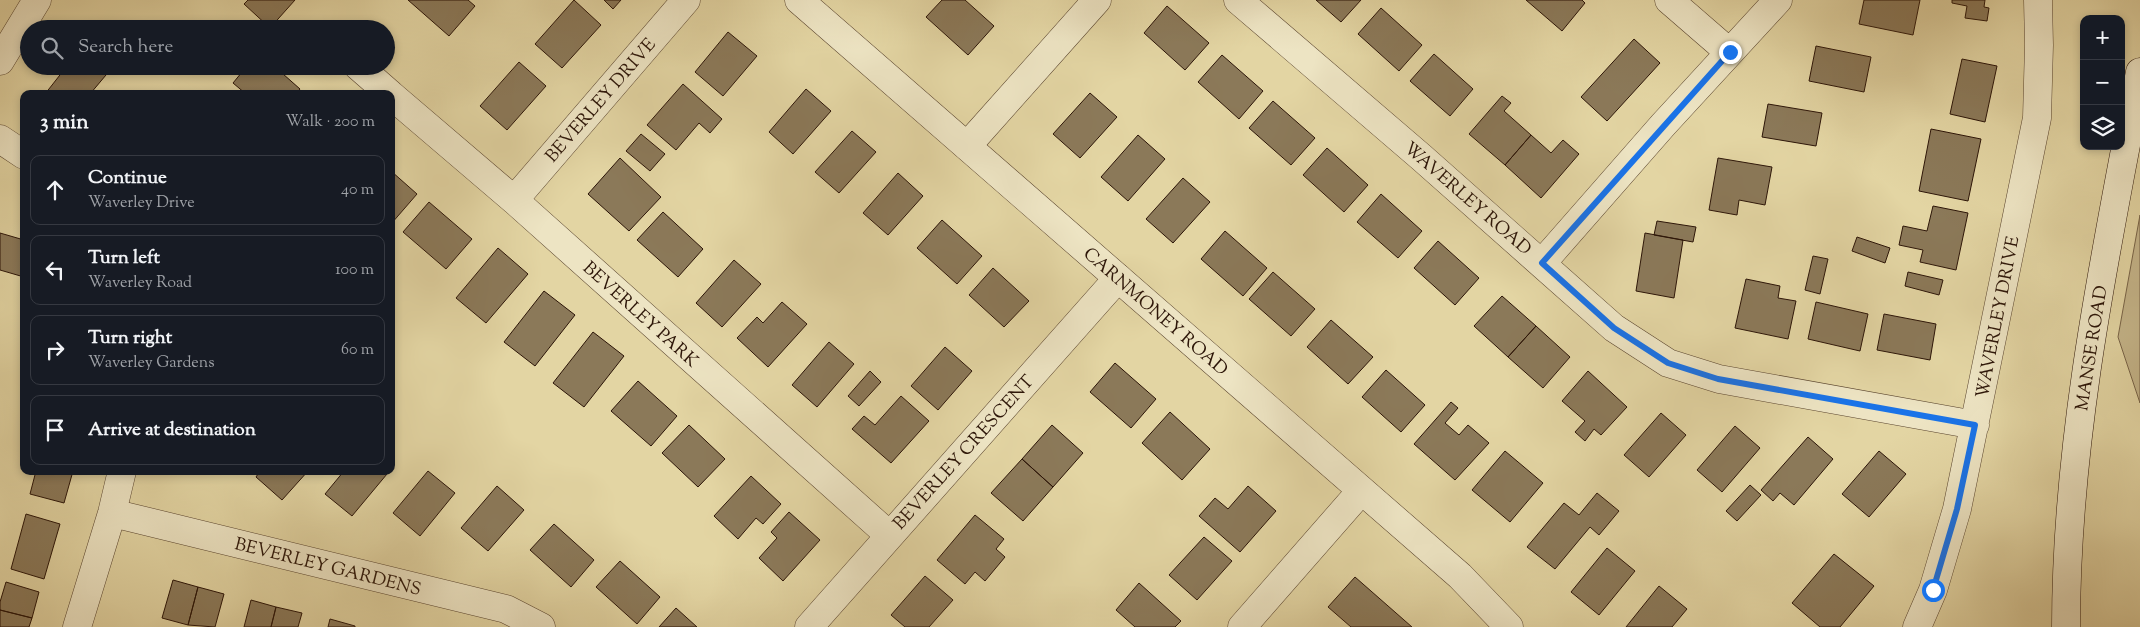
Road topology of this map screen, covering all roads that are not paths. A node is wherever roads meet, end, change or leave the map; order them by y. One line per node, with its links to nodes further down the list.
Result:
1 (37, 0): 9 (street)
2 (686, 0): 20 (street, BEVERLEY DRIVE)
3 (800, 0): 18 (street, CARNMONEY ROAD)
4 (1097, 0): 18 (street)
5 (1238, 0): 21 (street, WAVERLEY ROAD)
6 (1669, 0): 11 (street)
7 (1778, 0): 11 (street)
8 (2038, 0): 23 (street, WAVERLEY DRIVE)
9 (25, 20)
10 (20, 28): 12 (street)
11 (1730, 52): 21 (street)
12 (0, 62)
13 (2140, 72): 34 (street, MANSE ROAD)
14 (369, 75): 15 (street, BEVERLEY PARK)
15 (386, 90)
16 (395, 97): 20 (street, BEVERLEY PARK)
17 (0, 139): 19 (street)
18 (967, 146): 22 (street, CARNMONEY ROAD)
19 (20, 152)
20 (514, 200): 27 (street, BEVERLEY PARK)
21 (1542, 263): 23 (street, WAVERLEY ROAD)
22 (1118, 278): 25 (street, CARNMONEY ROAD); 27 (street, BEVERLEY CRESCENT)
23 (1975, 425): 33 (street, WAVERLEY DRIVE)
24 (121, 475): 26 (street)
25 (1362, 491): 31 (street); 32 (street, CARNMONEY ROAD)
26 (112, 514): 28 (street); 29 (street, BEVERLEY GARDENS)
27 (889, 535): 30 (street, BEVERLEY CRESCENT)
28 (77, 627)
29 (541, 627)
30 (809, 627)
31 (1242, 627)
32 (1509, 627)
33 (1917, 627)
34 (2066, 627)

